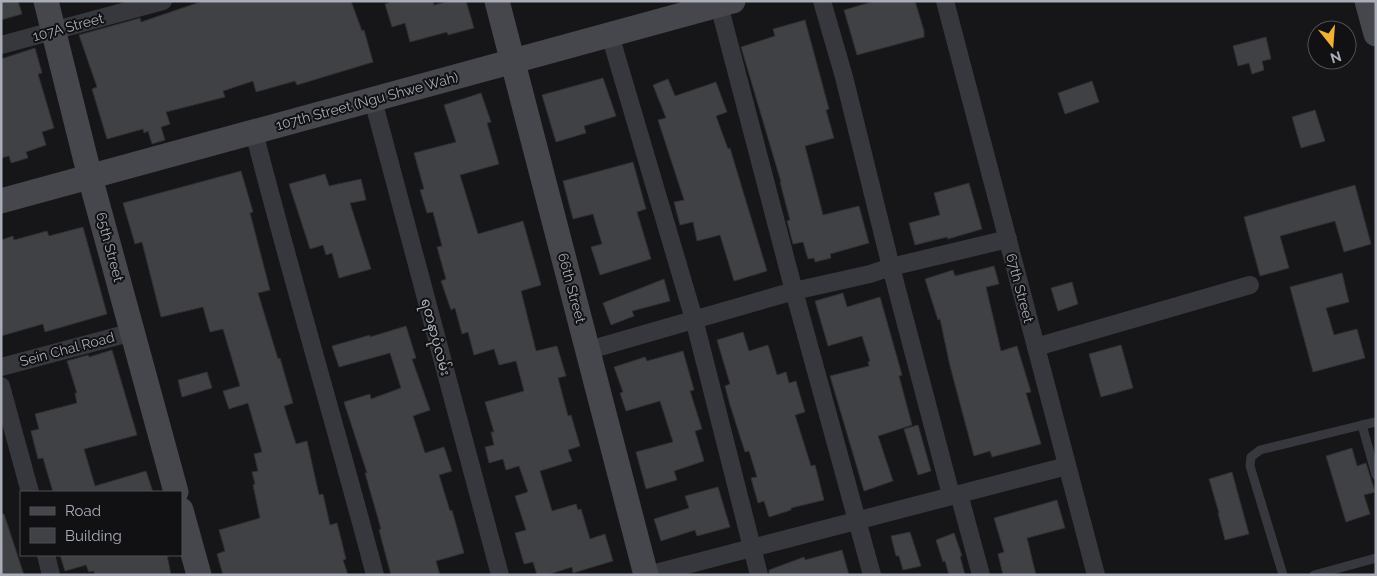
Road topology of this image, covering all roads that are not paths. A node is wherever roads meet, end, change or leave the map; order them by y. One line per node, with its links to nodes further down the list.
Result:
1 (46, 1): 8 (street, 65th Street)
2 (163, 1): 8 (street, 107A Street)
3 (497, 1): 12 (street, 66th Street)
4 (822, 1): 18 (street)
5 (946, 1): 17 (street, 67th Street)
6 (1367, 1): 9 (street)
7 (726, 3): 10 (street, 107th Street (Ngu Shwe Wah)); 20 (street)
8 (53, 31): 11 (street, 107A Street); 15 (street, 65th Street)
9 (1376, 34)
10 (610, 35): 12 (street, 107th Street (Ngu Shwe Wah)); 21 (street)
11 (1, 45)
12 (512, 61): 13 (street, 107th Street (Ngu Shwe Wah)); 24 (street, 66th Street)
13 (373, 100): 14 (street, 107th Street (Ngu Shwe Wah)); 42 (street, ရတနာပုံလမ်း)
14 (254, 132): 15 (street, 107th Street (Ngu Shwe Wah)); 41 (street)
15 (90, 176): 16 (street, 107th Street (Ngu Shwe Wah)); 22 (street, 65th Street)
16 (1, 201)
17 (1008, 238): 18 (street); 23 (street, 67th Street)
18 (891, 267): 20 (street); 33 (street)
19 (1250, 286): 23 (street)
20 (794, 291): 21 (street); 35 (street)
21 (694, 319): 24 (street); 36 (street)
22 (133, 332): 25 (street, Sein Chal Road); 32 (street, 65th Street)
23 (1036, 347): 29 (street, 67th Street)
24 (588, 350): 43 (street, 66th Street)
25 (1, 366)
26 (1, 386): 31 (street)
27 (1376, 422): 28 (lane)
28 (1362, 425): 30 (lane); 48 (lane)
29 (1067, 466): 33 (street); 47 (street, 67th Street)
30 (1376, 475)
31 (30, 491)
32 (176, 491)
33 (955, 495): 35 (street); 46 (street)
34 (182, 514): 40 (street)
35 (857, 520): 36 (street); 45 (street)
36 (752, 548): 43 (street); 44 (street)
37 (46, 556): 39 (street)
38 (1376, 558): 49 (lane)
39 (51, 575)
40 (199, 575)
41 (374, 575)
42 (500, 575)
43 (647, 575)
44 (759, 575)
45 (872, 575)
46 (981, 575)
47 (1096, 575)
48 (1283, 575)
49 (1314, 575)

